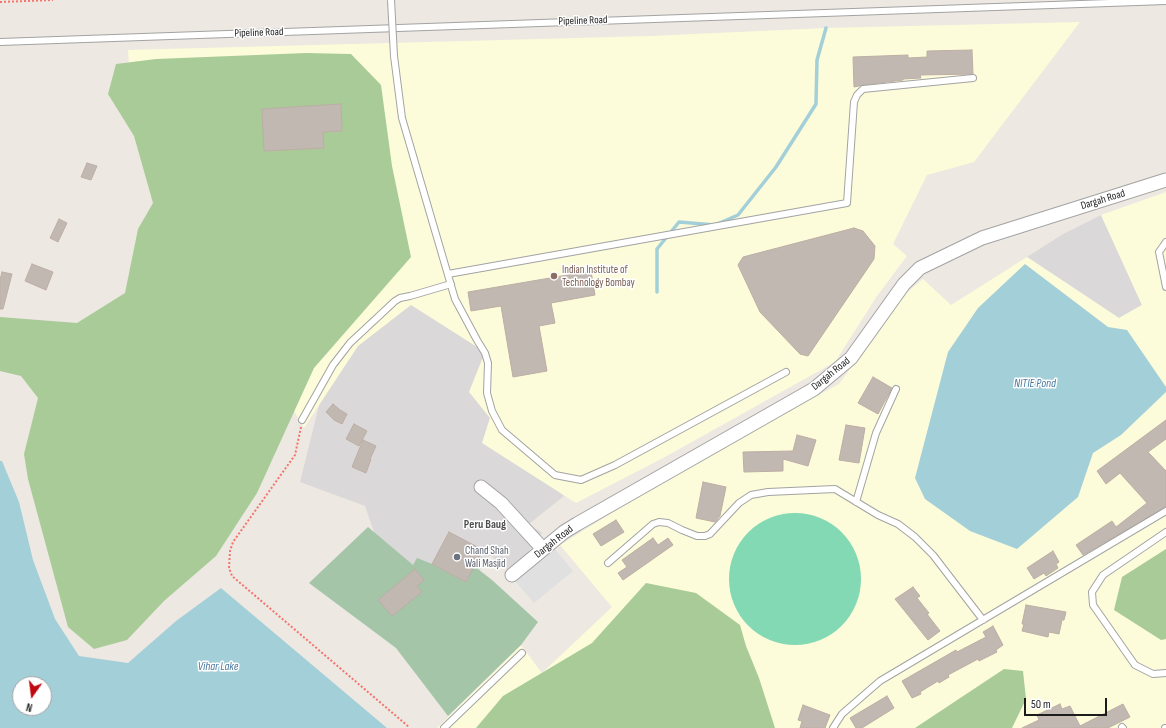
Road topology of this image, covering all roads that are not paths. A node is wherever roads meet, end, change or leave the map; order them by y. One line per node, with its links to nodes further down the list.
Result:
1 (391, 0): 7 (lane, bridge)
2 (1166, 1): 3 (lane, Pipeline Road)
3 (0, 42)
4 (973, 78): 7 (lane)
5 (1166, 180): 17 (street, Dargah Road)
6 (1166, 242): 9 (lane)
7 (448, 274): 8 (lane)
8 (451, 284): 10 (lane); 12 (lane)
9 (1166, 287)
10 (786, 372)
11 (896, 389): 14 (lane)
12 (302, 420)
13 (481, 487): 17 (street)
14 (856, 502): 18 (lane); 20 (lane)
15 (1166, 511): 20 (lane)
16 (1166, 532): 22 (lane)
17 (543, 549): 19 (street, Dargah Road)
18 (608, 563)
19 (512, 575)
20 (983, 620): 24 (lane)
21 (522, 652): 23 (lane)
22 (1166, 673)
23 (444, 728)
24 (834, 728)

